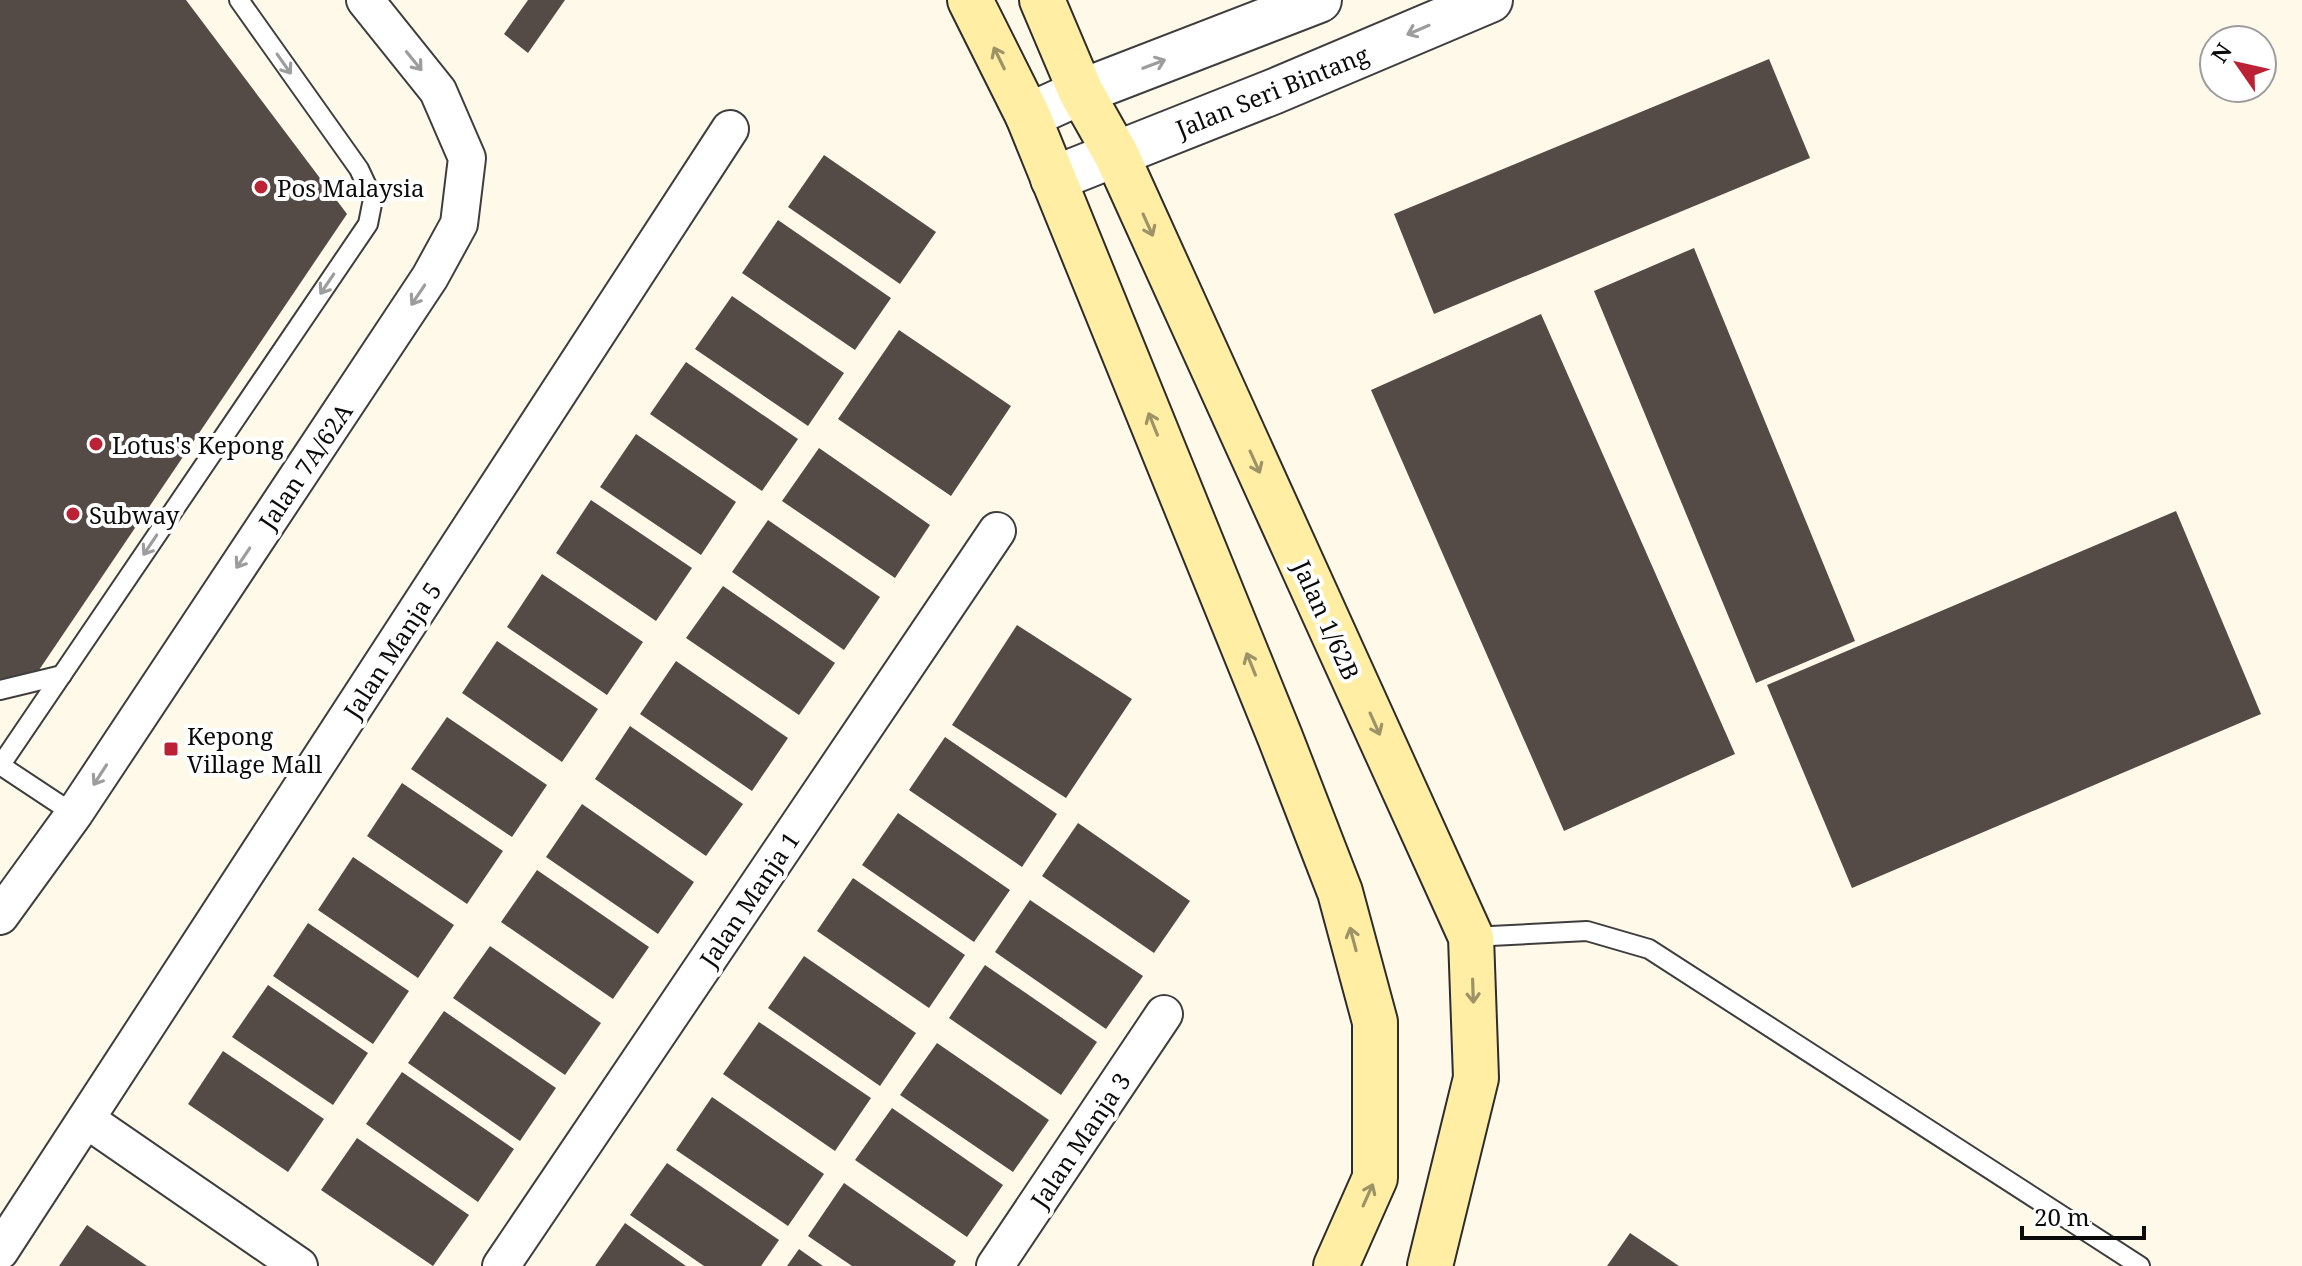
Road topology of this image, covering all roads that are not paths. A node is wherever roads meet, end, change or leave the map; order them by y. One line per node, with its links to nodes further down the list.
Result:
1 (239, 0): 13 (lane, one-way to 13)
2 (365, 0): 16 (street, Jalan 7A/62A, one-way to 16)
3 (970, 0): 8 (main road, one-way to 3)
4 (1042, 0): 7 (main road, Jalan 1/62B)
5 (1319, 0): 7 (street, one-way to 5)
6 (1490, 0): 10 (street, Jalan Seri Bintang, one-way to 10)
7 (1081, 92): 8 (street); 10 (main road, Jalan 1/62B)
8 (1028, 116): 11 (main road)
9 (730, 129): 20 (street, Jalan Manja 5)
10 (1116, 154): 11 (street, Jalan Seri Bintang); 18 (main road, Jalan 1/62B, one-way to 18)
11 (1053, 179): 25 (main road, one-way to 11)
12 (997, 531): 23 (street, Jalan Manja 1)
13 (62, 675): 14 (lane); 15 (lane)
14 (0, 690)
15 (0, 765): 16 (lane)
16 (74, 814): 17 (street, Jalan 7A/62A)
17 (0, 916)
18 (1471, 937): 26 (main road, Jalan 1/62B, one-way to 26); 27 (lane)
19 (1164, 1014): 24 (street, Jalan Manja 3)
20 (87, 1120): 21 (street, Jalan Manja 5); 22 (street)
21 (0, 1251)
22 (299, 1266)
23 (501, 1266)
24 (995, 1266)
25 (1336, 1266)
26 (1430, 1266)
27 (2140, 1266)

